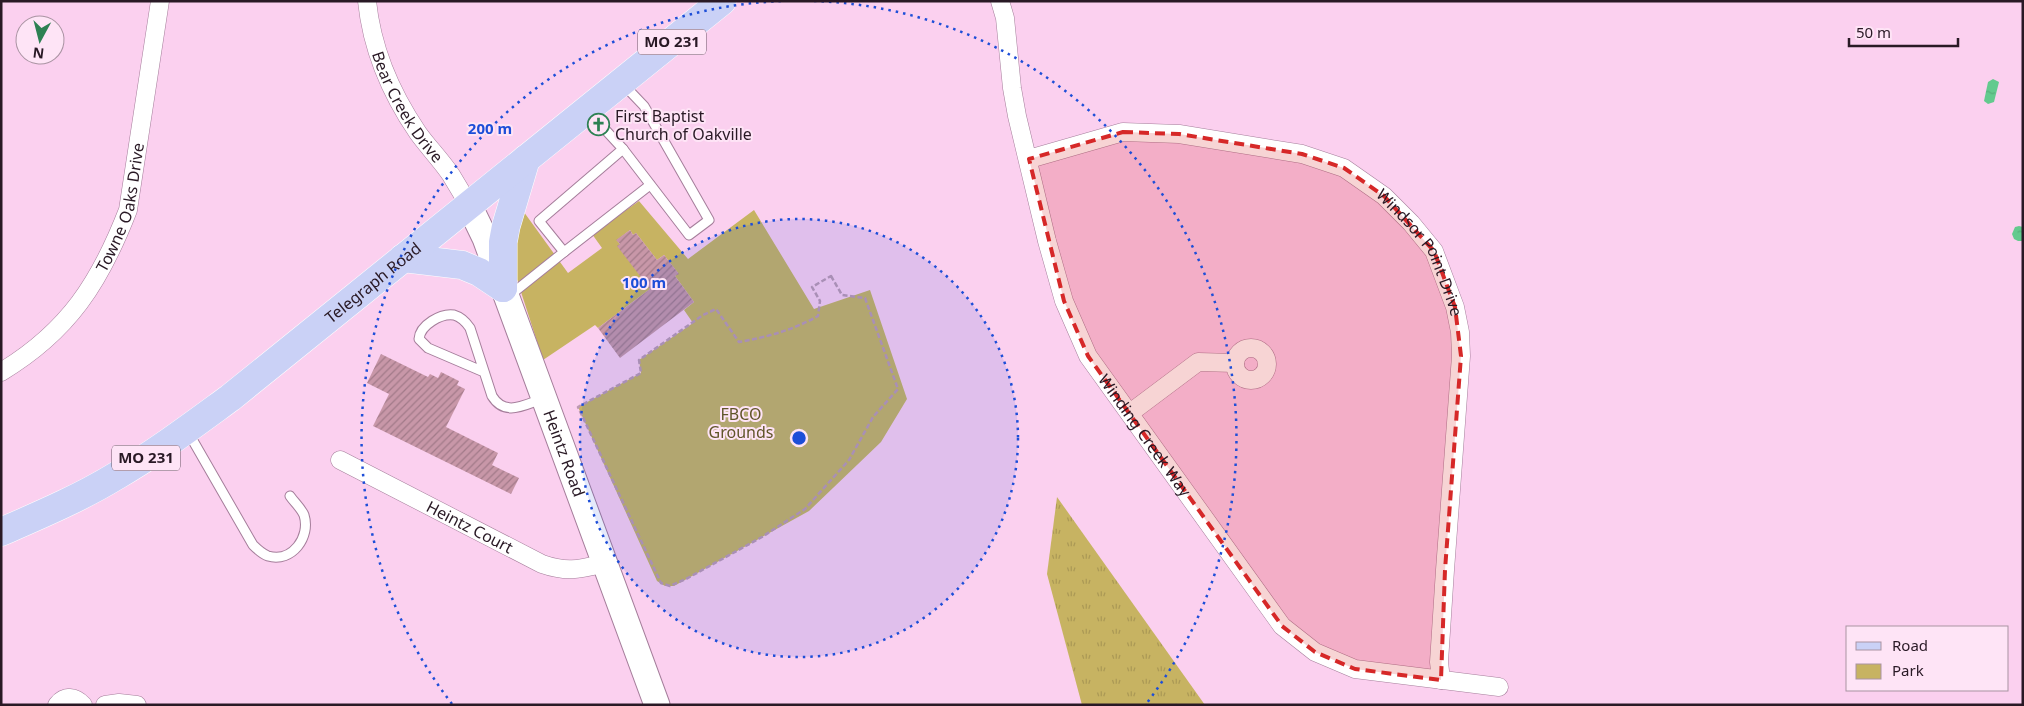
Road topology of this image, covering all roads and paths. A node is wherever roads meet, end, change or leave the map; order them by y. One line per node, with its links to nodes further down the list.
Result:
1 (160, 1): 17 (street, Towne Oaks Drive)
2 (367, 1): 11 (street, Bear Creek Drive)
3 (722, 1): 5 (main road, Telegraph Road / MO 231)
4 (1000, 1): 9 (street, Winding Creek Way)
5 (622, 82): 6 (main road, Telegraph Road / MO 231); 10 (lane)
6 (587, 110): 7 (lane); 8 (main road, Telegraph Road / MO 231)
7 (623, 149): 10 (lane); 12 (lane)
8 (526, 159): 11 (main road, Telegraph Road / MO 231); 14 (main road)
9 (1029, 159): 20 (street, Winding Creek Way); 26 (street, Windsor Point Drive)
10 (650, 185): 12 (lane)
11 (469, 205): 13 (main road, Telegraph Road / MO 231); 14 (street, Heintz Road)
12 (564, 252): 14 (lane)
13 (402, 258): 14 (main road); 21 (main road, Telegraph Road / MO 231)
14 (505, 293): 19 (street, Heintz Road)
15 (703, 315): 15 (path)
16 (1235, 363): 20 (street)
17 (1, 372)
18 (484, 372): 18 (lane); 19 (lane)
19 (545, 398): 25 (street, Heintz Road)
20 (1130, 413): 26 (street, Winding Creek Way)
21 (187, 430): 23 (lane); 24 (main road, Telegraph Road / MO 231)
22 (340, 460): 25 (street, Heintz Court)
23 (290, 496)
24 (1, 532)
25 (605, 563): 32 (street, Heintz Road)
26 (1441, 680): 27 (street, Winding Creek Way)
27 (1499, 687)
28 (57, 705): 29 (street)
29 (83, 705)
30 (105, 705): 31 (street)
31 (137, 705)
32 (657, 705)

